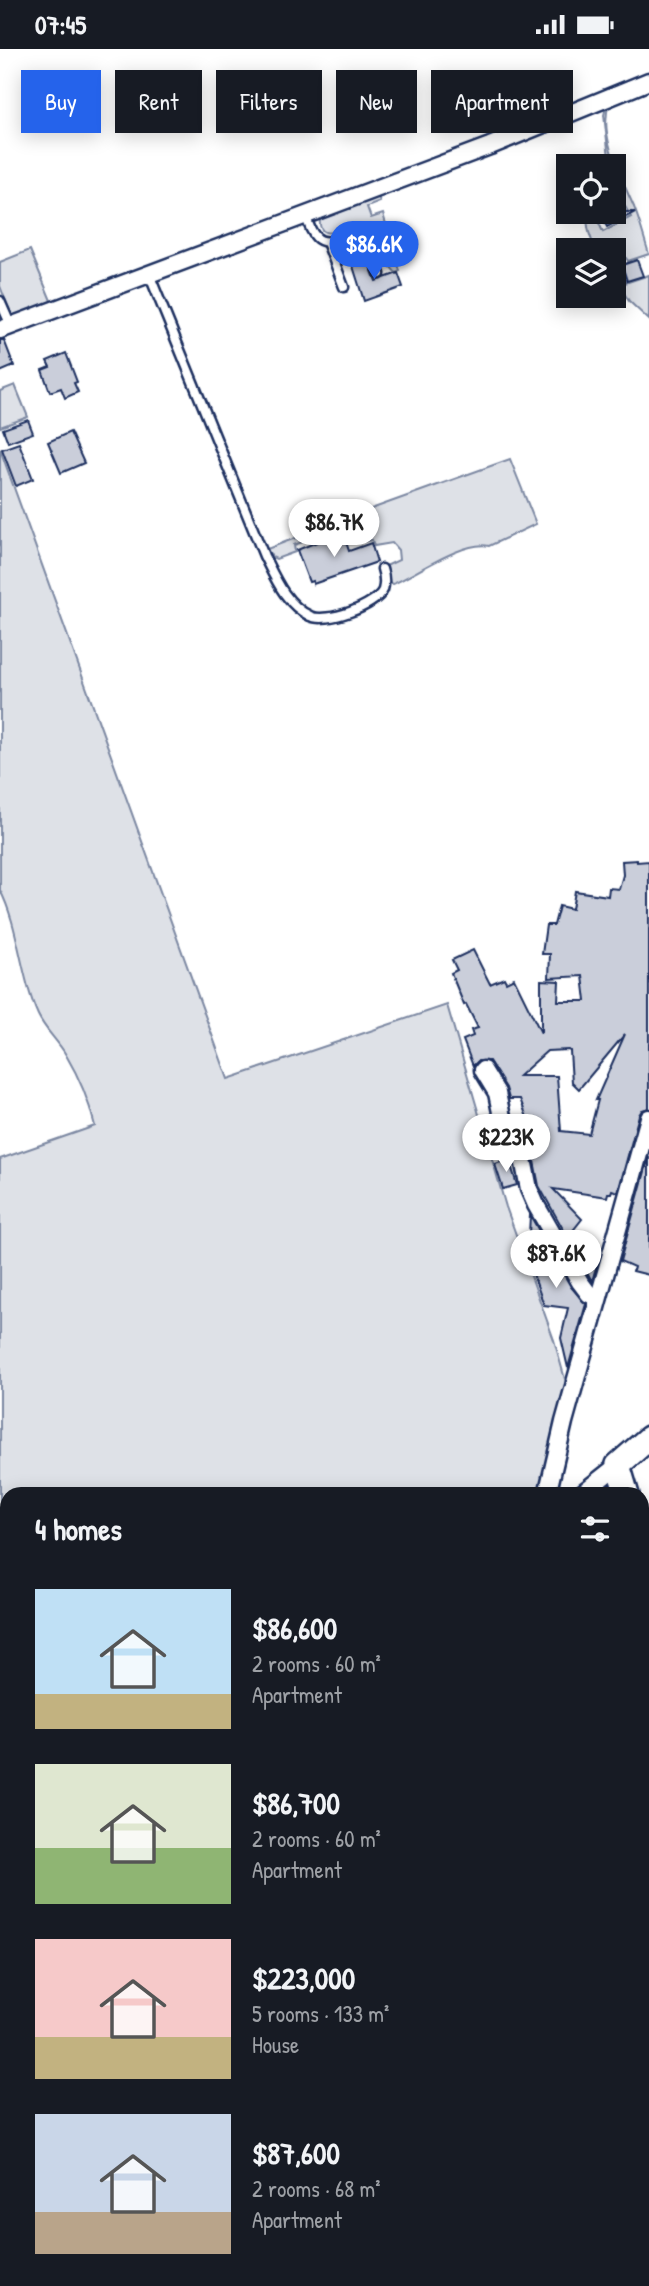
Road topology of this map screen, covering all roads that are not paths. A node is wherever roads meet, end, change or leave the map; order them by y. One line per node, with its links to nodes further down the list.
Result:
1 (649, 81): 2 (street)
2 (306, 216): 3 (lane); 4 (street)
3 (327, 242): 5 (lane); 6 (lane)
4 (149, 274): 8 (street); 9 (lane)
5 (380, 274)
6 (344, 287)
7 (0, 301): 8 (lane)
8 (5, 328)
9 (382, 569)
10 (483, 1070): 12 (street)
11 (649, 1118): 12 (street)
12 (598, 1298): 15 (street)
13 (649, 1439): 14 (street)
14 (618, 1465): 16 (street); 17 (street)
15 (549, 1487)
16 (590, 1487)
17 (625, 1487)

